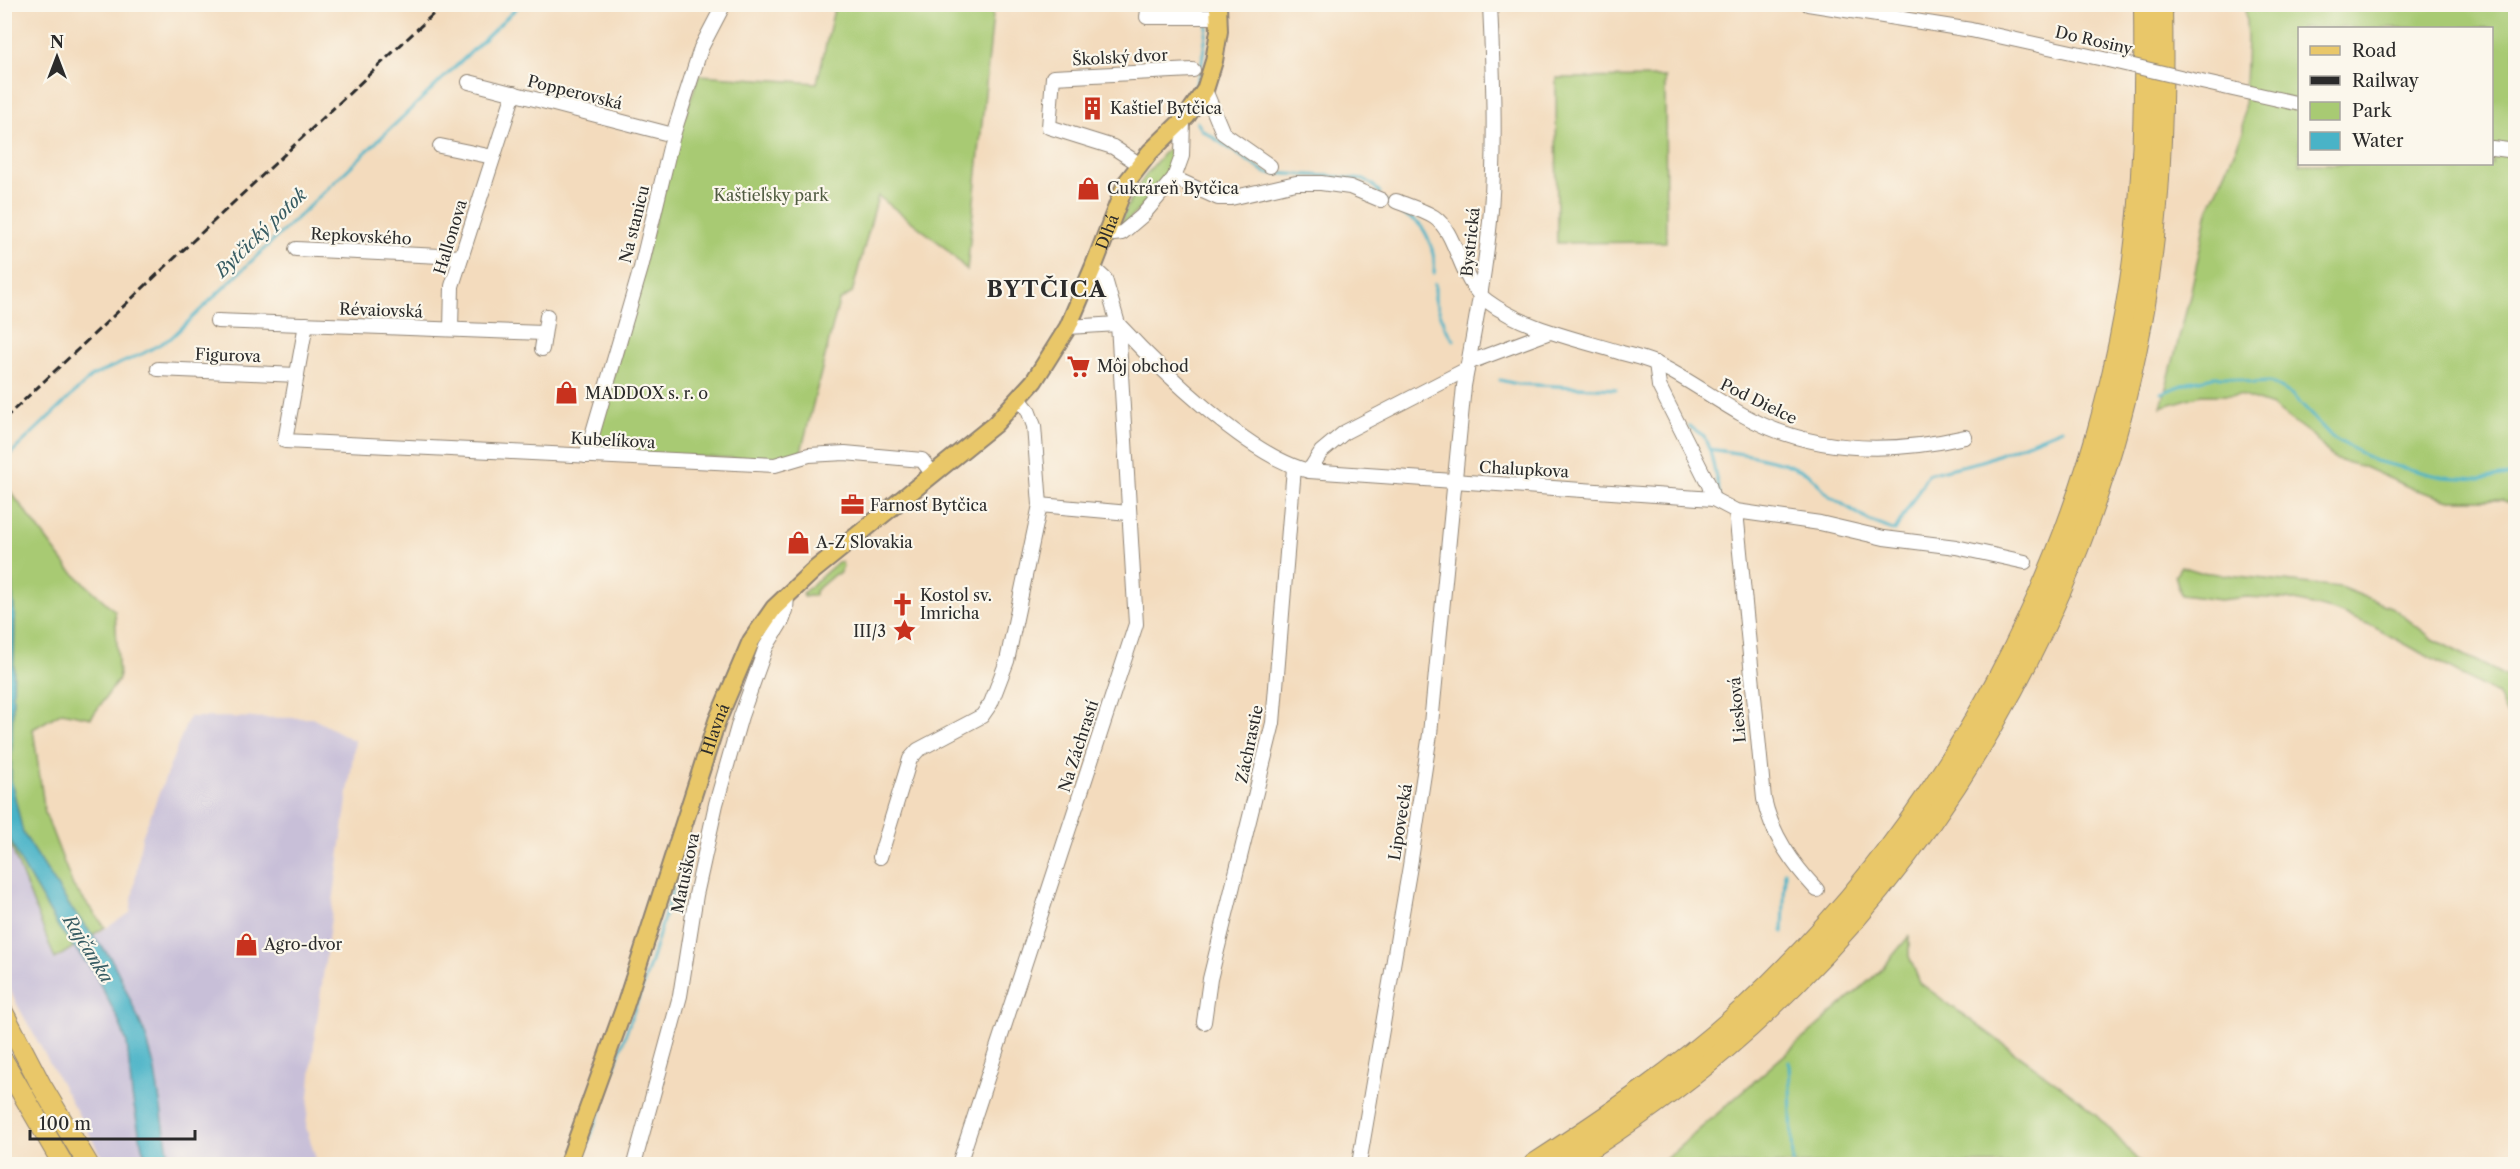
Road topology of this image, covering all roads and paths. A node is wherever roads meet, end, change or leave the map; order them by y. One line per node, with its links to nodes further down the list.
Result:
1 (724, 4): 14 (street, Na stanicu)
2 (1149, 4): 7 (street)
3 (1490, 4): 28 (street, Bystrická)
4 (1808, 4): 12 (street, Do Rosiny, bridge)
5 (2144, 4): 66 (highway)
6 (2162, 4): 67 (highway)
7 (1213, 14): 10 (main road, Dlhá)
8 (1193, 70): 19 (street, Školský dvor)
9 (469, 82): 11 (street, Popperovská)
10 (1205, 90): 13 (main road, Dlhá); 20 (street)
11 (514, 93): 14 (street, Popperovská); 18 (street, Hallonova)
12 (2298, 104)
13 (1183, 120): 19 (main road, Dlhá); 21 (street)
14 (673, 135): 44 (street, Na stanicu)
15 (440, 146): 18 (street)
16 (2493, 148): 17 (street)
17 (2516, 151)
18 (493, 157): 26 (street, Hallonova)
19 (1139, 164): 24 (main road, Dlhá)
20 (1270, 166)
21 (1174, 178): 22 (street); 24 (street)
22 (1381, 200)
23 (1396, 201): 28 (street)
24 (1105, 235): 27 (main road, Dlhá)
25 (304, 254): 26 (street, Repkovského)
26 (461, 257): 34 (street, Hallonova)
27 (1093, 268): 32 (street); 33 (main road, Dlhá)
28 (1480, 296): 35 (street, Pod Dielce); 39 (street, Bystrická)
29 (547, 316): 36 (street)
30 (217, 321): 31 (street, Révaiovská)
31 (306, 324): 34 (street, Révaiovská); 41 (street)
32 (1118, 324): 33 (street); 45 (street, Chalupkova); 52 (street, Na Záchrastí)
33 (1068, 327): 42 (main road, Dlhá)
34 (451, 329): 36 (street, Révaiovská)
35 (1550, 332): 38 (street, Pod Dielce); 39 (street)
36 (544, 333): 37 (street)
37 (542, 349)
38 (1656, 363): 43 (street, Pod Dielce); 49 (street)
39 (1469, 366): 46 (street); 48 (street, Bystrická)
40 (158, 369): 41 (street, Figurova)
41 (297, 375): 44 (street, Kubelíkova)
42 (1020, 400): 47 (main road, Hlavná); 50 (street)
43 (1965, 436)
44 (586, 456): 47 (street, Kubelíkova)
45 (1294, 468): 46 (street, Chalupkova); 58 (street, Záchrastie)
46 (1309, 471): 48 (street, Chalupkova)
47 (933, 473): 54 (main road, Hlavná)
48 (1455, 482): 49 (street, Chalupkova); 65 (street, Lipovecká)
49 (1713, 499): 51 (street, Chalupkova)
50 (1040, 505): 52 (street); 55 (street)
51 (1736, 511): 53 (street, Chalupkova); 56 (street, Liesková)
52 (1129, 513): 64 (street, Na Záchrastí)
53 (2025, 562)
54 (787, 595): 62 (main road, Hlavná); 63 (street, Matuškova)
55 (879, 857)
56 (1817, 891)
57 (4, 1014): 61 (highway)
58 (1203, 1022)
59 (4, 1062): 60 (highway)
60 (63, 1164)
61 (88, 1164)
62 (568, 1164)
63 (634, 1164)
64 (958, 1164)
65 (1359, 1164)
66 (1534, 1164)
67 (1567, 1164)

